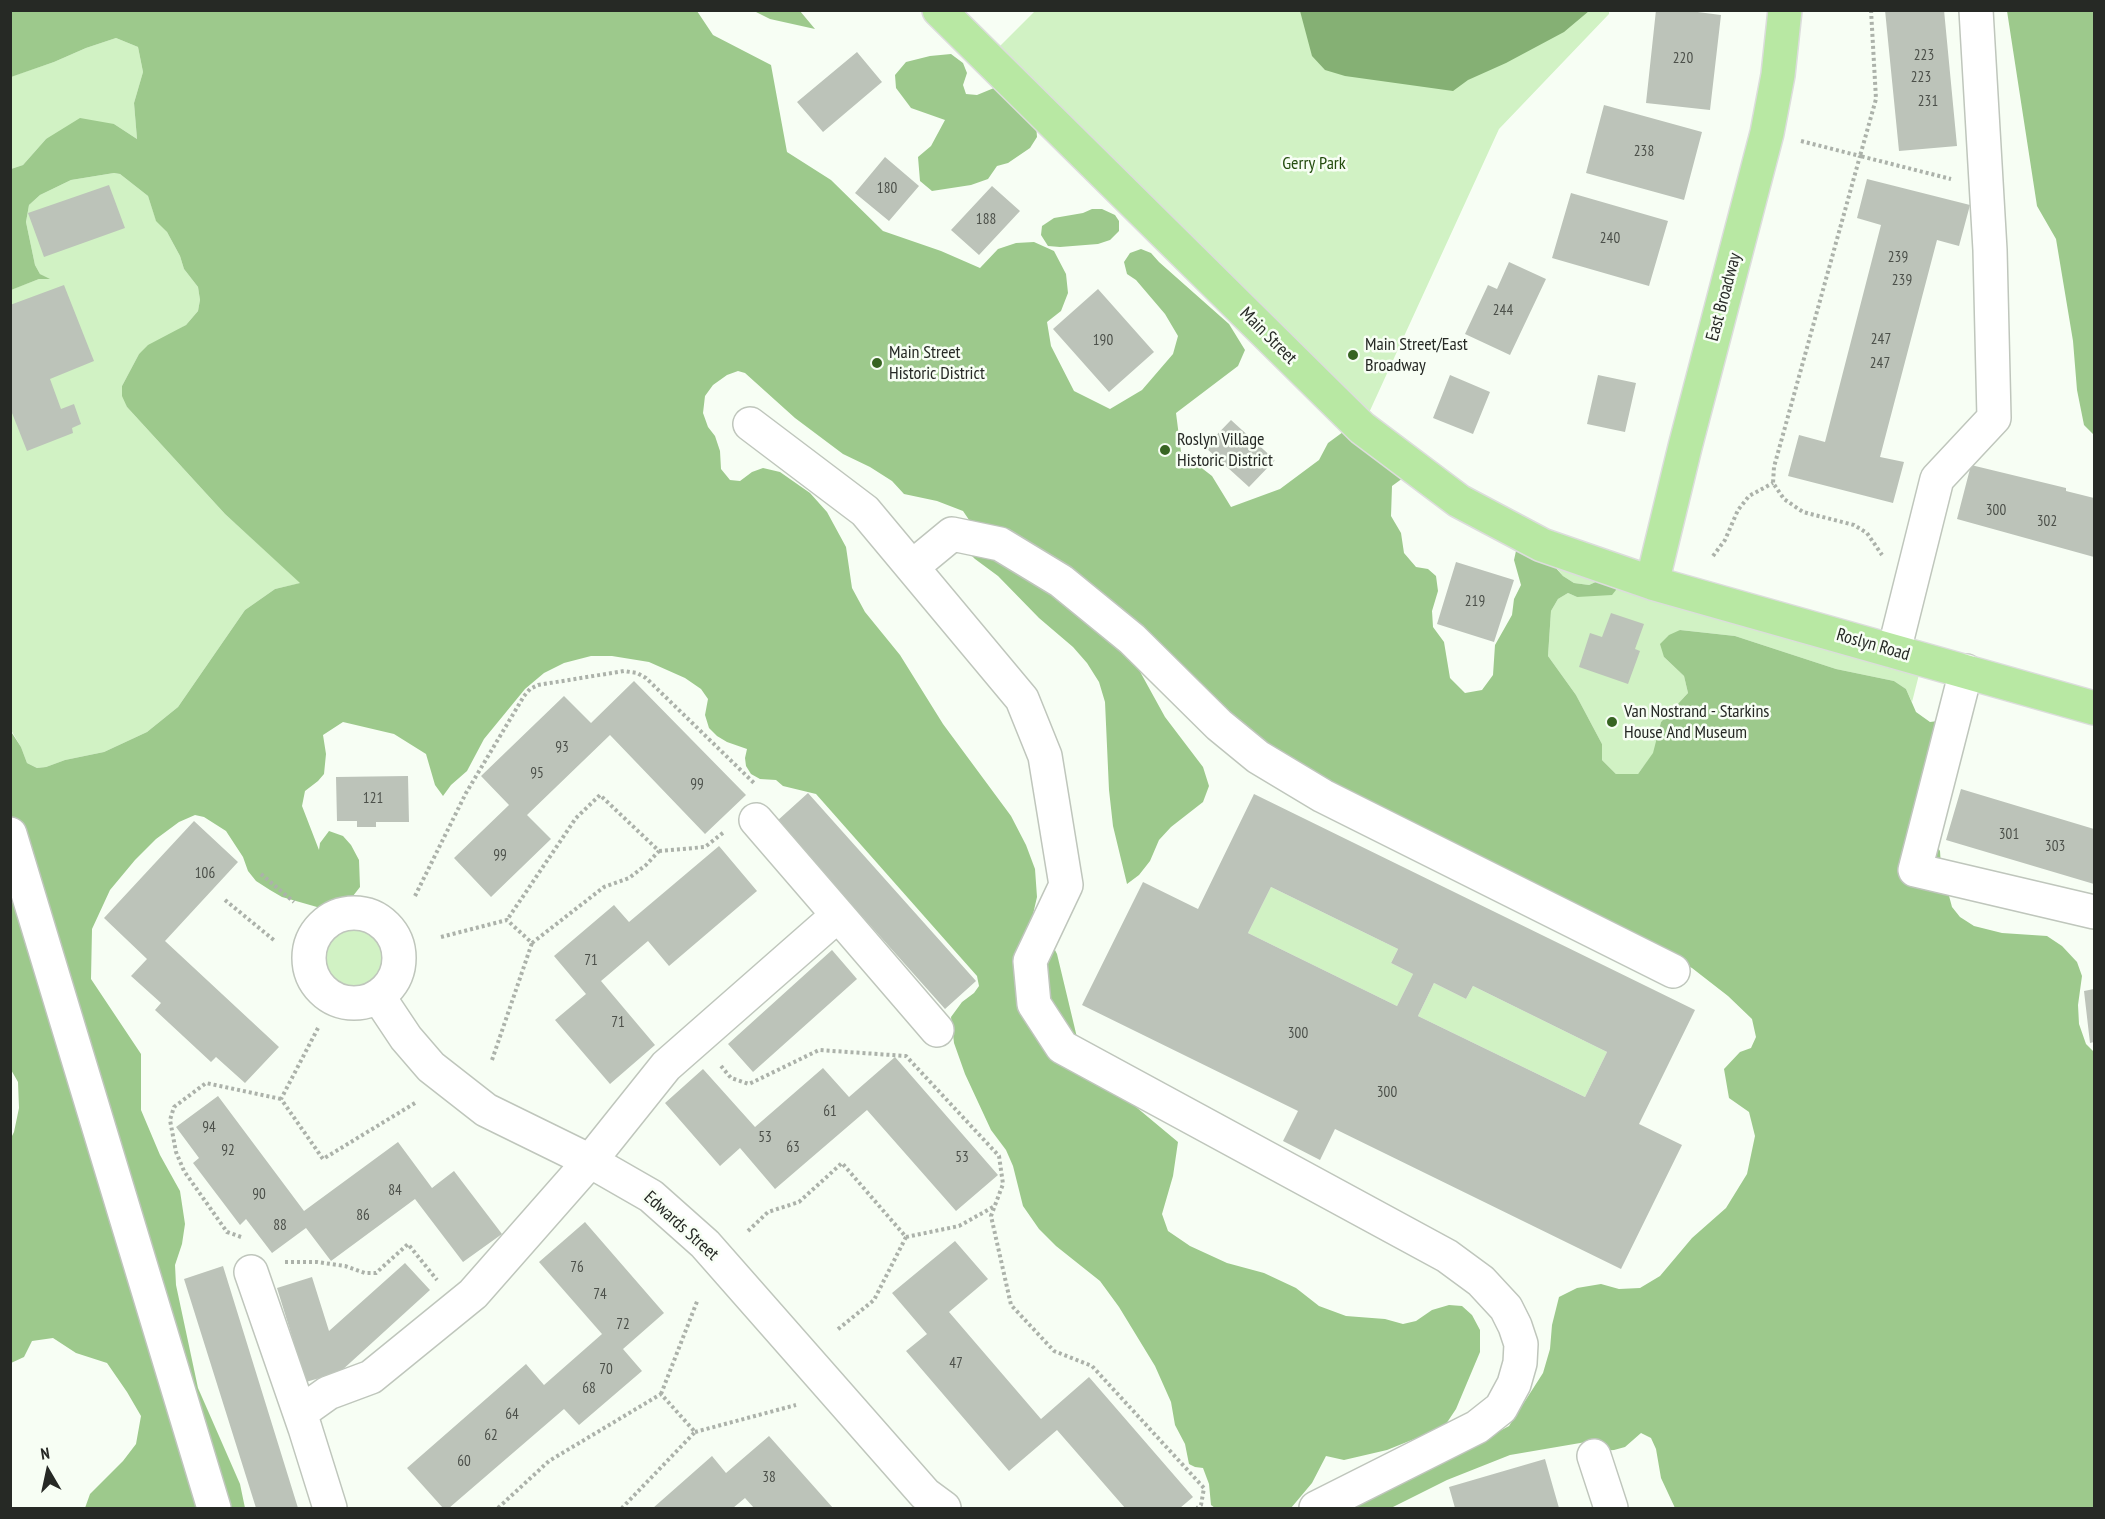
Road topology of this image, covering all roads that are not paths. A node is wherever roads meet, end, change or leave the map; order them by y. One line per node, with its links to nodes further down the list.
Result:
1 (939, 10): 6 (main road, Main Street)
2 (1785, 10): 6 (main road, East Broadway)
3 (1976, 10): 7 (street)
4 (750, 424): 5 (street)
5 (912, 567): 14 (street); 24 (street)
6 (1652, 583): 7 (main road, Roslyn Road)
7 (1894, 651): 8 (main road, Roslyn Road)
8 (1966, 671): 9 (main road, Roslyn Road); 12 (street)
9 (2094, 708)
10 (756, 820): 13 (street)
11 (10, 834): 21 (street)
12 (2094, 912)
13 (838, 915): 16 (street); 17 (street)
14 (1673, 972)
15 (378, 996): 17 (street, Edwards Street)
16 (937, 1030)
17 (590, 1161): 19 (street); 23 (street, Edwards Street)
18 (251, 1272): 19 (street)
19 (300, 1413): 22 (street)
20 (1594, 1456): 25 (street)
21 (214, 1509)
22 (330, 1509)
23 (944, 1509)
24 (1316, 1509)
25 (1611, 1509)

